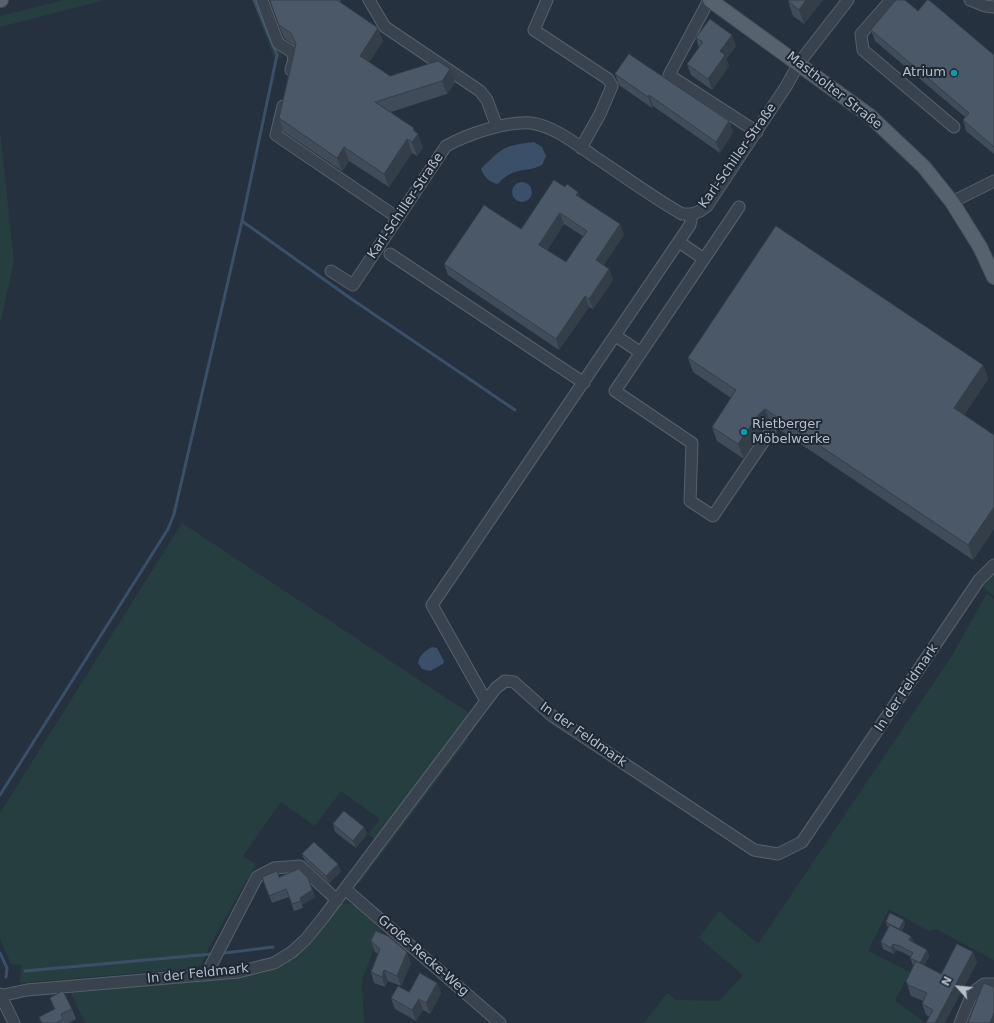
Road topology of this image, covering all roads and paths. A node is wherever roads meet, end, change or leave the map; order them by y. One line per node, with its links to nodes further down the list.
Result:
1 (262, 0): 10 (street)
2 (370, 0): 12 (street)
3 (547, 0): 15 (street)
4 (709, 0): 9 (main road, Mastholter Straße); 14 (street)
5 (848, 0): 9 (street, Karl-Schiller-Straße)
6 (891, 0): 13 (street)
7 (970, 0): 8 (street)
8 (994, 7)
9 (799, 63): 14 (street, Karl-Schiller-Straße); 17 (main road, Mastholter Straße)
10 (288, 82)
11 (285, 97): 20 (street)
12 (497, 127): 15 (street, Karl-Schiller-Straße); 20 (street, Karl-Schiller-Straße)
13 (954, 127)
14 (757, 132): 19 (street, Karl-Schiller-Straße)
15 (581, 148): 19 (street, Karl-Schiller-Straße)
16 (994, 181): 17 (street)
17 (952, 202): 25 (main road, Mastholter Straße)
18 (739, 207): 23 (street)
19 (692, 214): 21 (street)
20 (398, 218): 24 (street, Karl-Schiller-Straße)
21 (679, 242): 23 (street); 26 (street)
22 (390, 254): 28 (street)
23 (704, 259): 27 (street)
24 (331, 271)
25 (994, 277)
26 (616, 336): 27 (street); 28 (street)
27 (641, 353): 29 (street)
28 (584, 383): 31 (street)
29 (770, 432)
30 (994, 565): 31 (street, In der Feldmark)
31 (486, 700): 32 (street, In der Feldmark)
32 (345, 889): 33 (street, In der Feldmark); 38 (street, Große-Recke-Weg)
33 (337, 900): 34 (street, In der Feldmark); 34 (street)
34 (206, 975): 36 (street, In der Feldmark)
35 (994, 984): 39 (street)
36 (0, 995): 37 (street)
37 (14, 1023)
38 (500, 1023)
39 (960, 1023)

